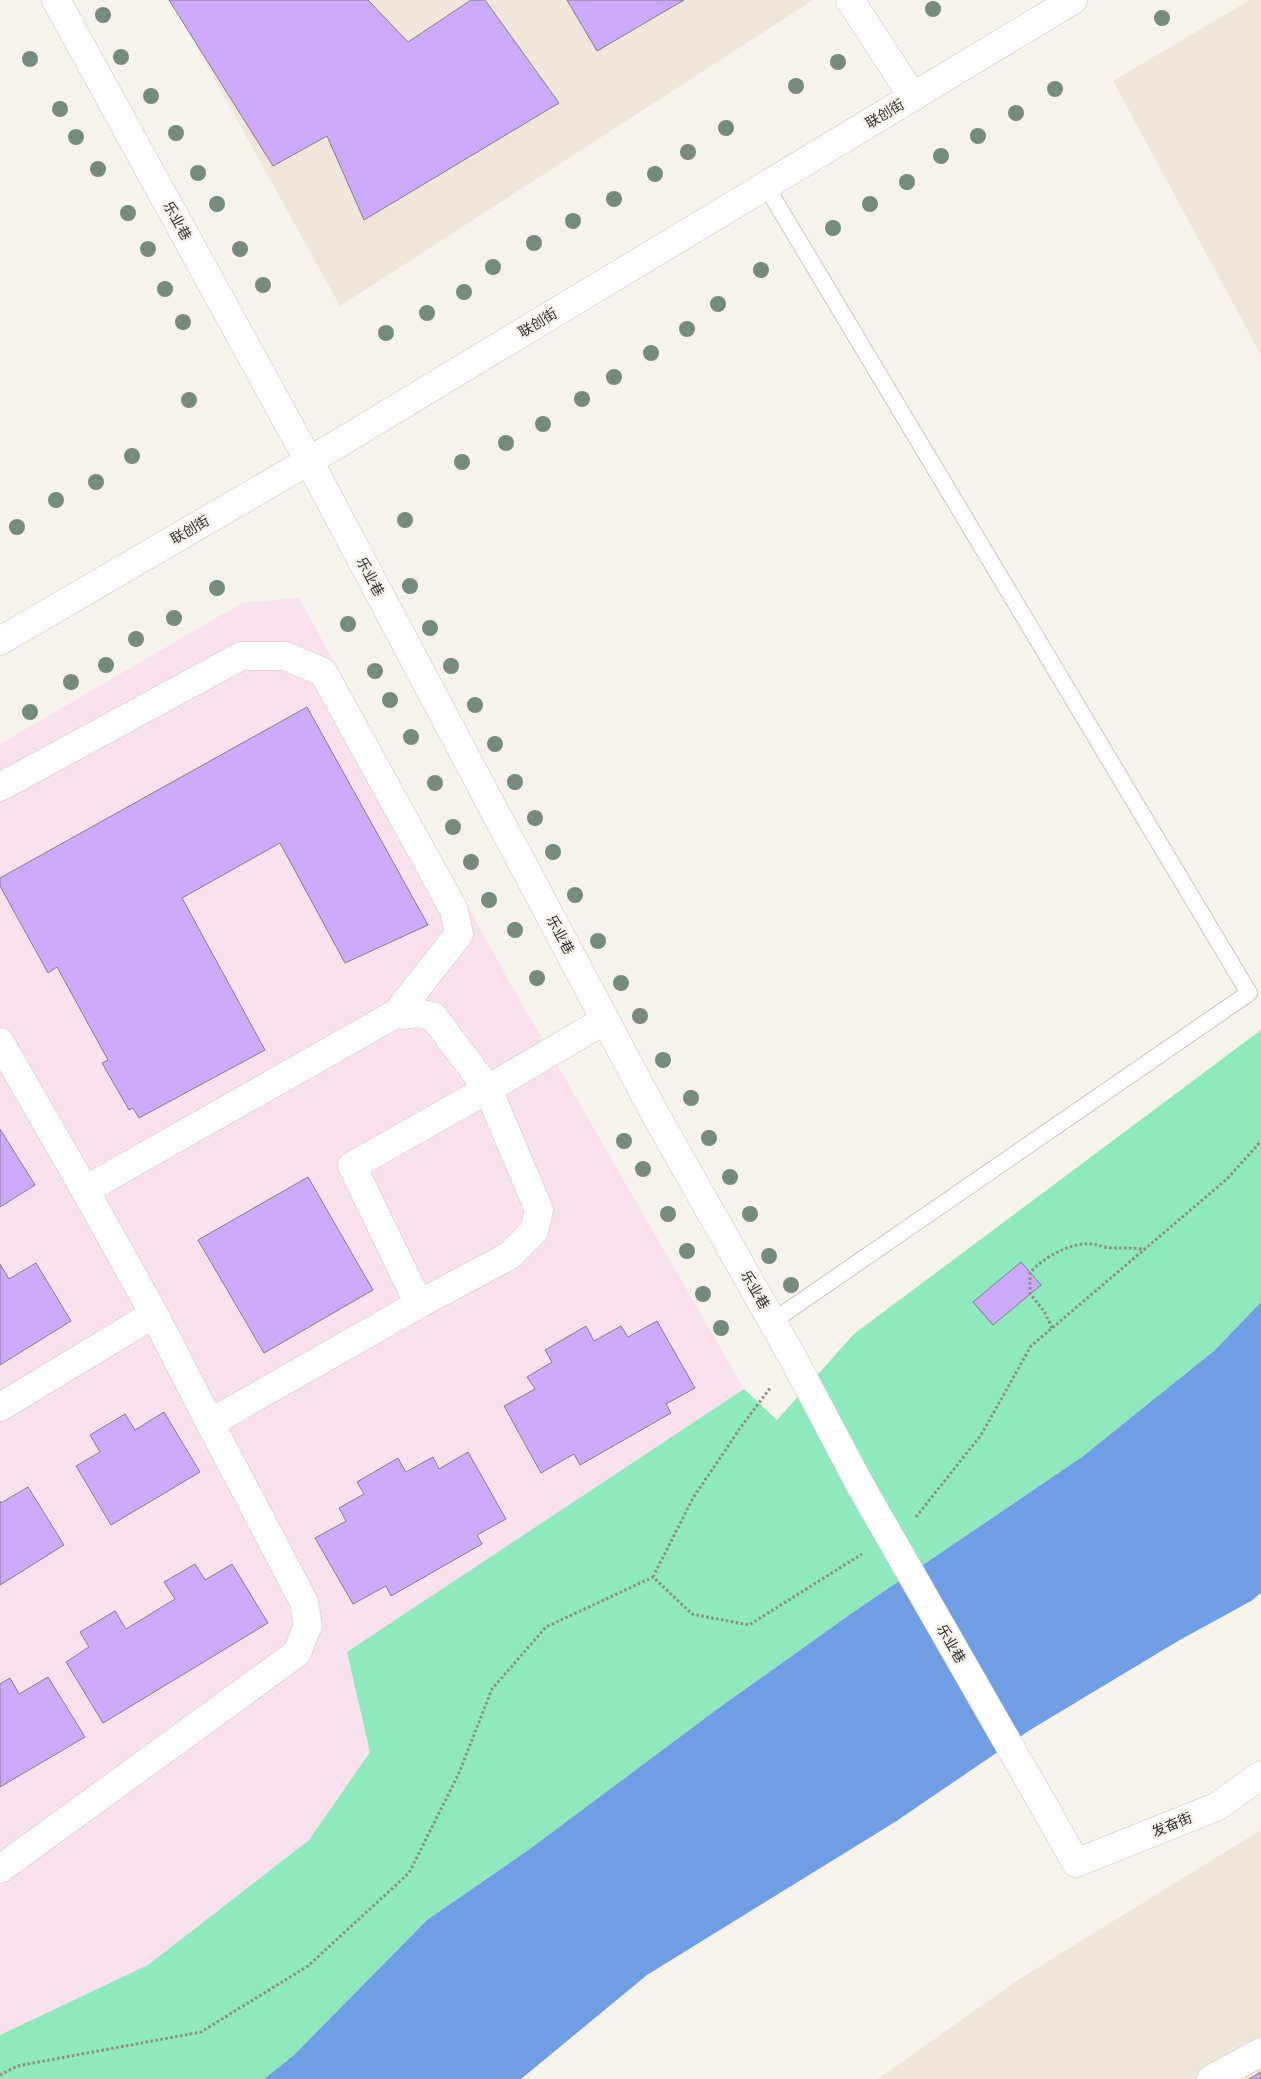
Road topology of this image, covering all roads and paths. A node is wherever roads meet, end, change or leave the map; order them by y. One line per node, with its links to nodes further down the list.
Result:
1 (56, 0): 6 (street, 乐业巷)
2 (850, 0): 4 (street)
3 (1073, 0): 4 (street, 联创街)
4 (913, 97): 5 (street, 联创街)
5 (766, 186): 6 (street, 联创街); 18 (lane)
6 (309, 461): 7 (street, 联创街); 10 (street, 乐业巷)
7 (0, 641)
8 (0, 787): 9 (street)
9 (396, 1013): 12 (street); 14 (street)
10 (605, 1020): 12 (street); 18 (street, 乐业巷)
11 (0, 1042): 14 (street)
12 (488, 1089): 16 (street); 16 (street)
13 (1261, 1141): 15 (path)
14 (84, 1190): 17 (street)
15 (1144, 1249): 19 (path); 19 (path)
16 (419, 1304): 22 (street)
17 (154, 1314): 21 (street); 22 (street)
18 (773, 1321): 20 (street, 乐业巷)
19 (1052, 1328): 23 (path)
20 (794, 1358): 25 (path); 27 (street, 乐业巷, bridge)
21 (0, 1407)
22 (210, 1423): 28 (street)
23 (911, 1523)
24 (870, 1549): 25 (path)
25 (653, 1577): 30 (path)
26 (1261, 1775): 27 (street, 发奋街)
27 (1076, 1863)
28 (0, 1869)
29 (1261, 2052): 31 (street)
30 (0, 2076)
31 (1211, 2079)

